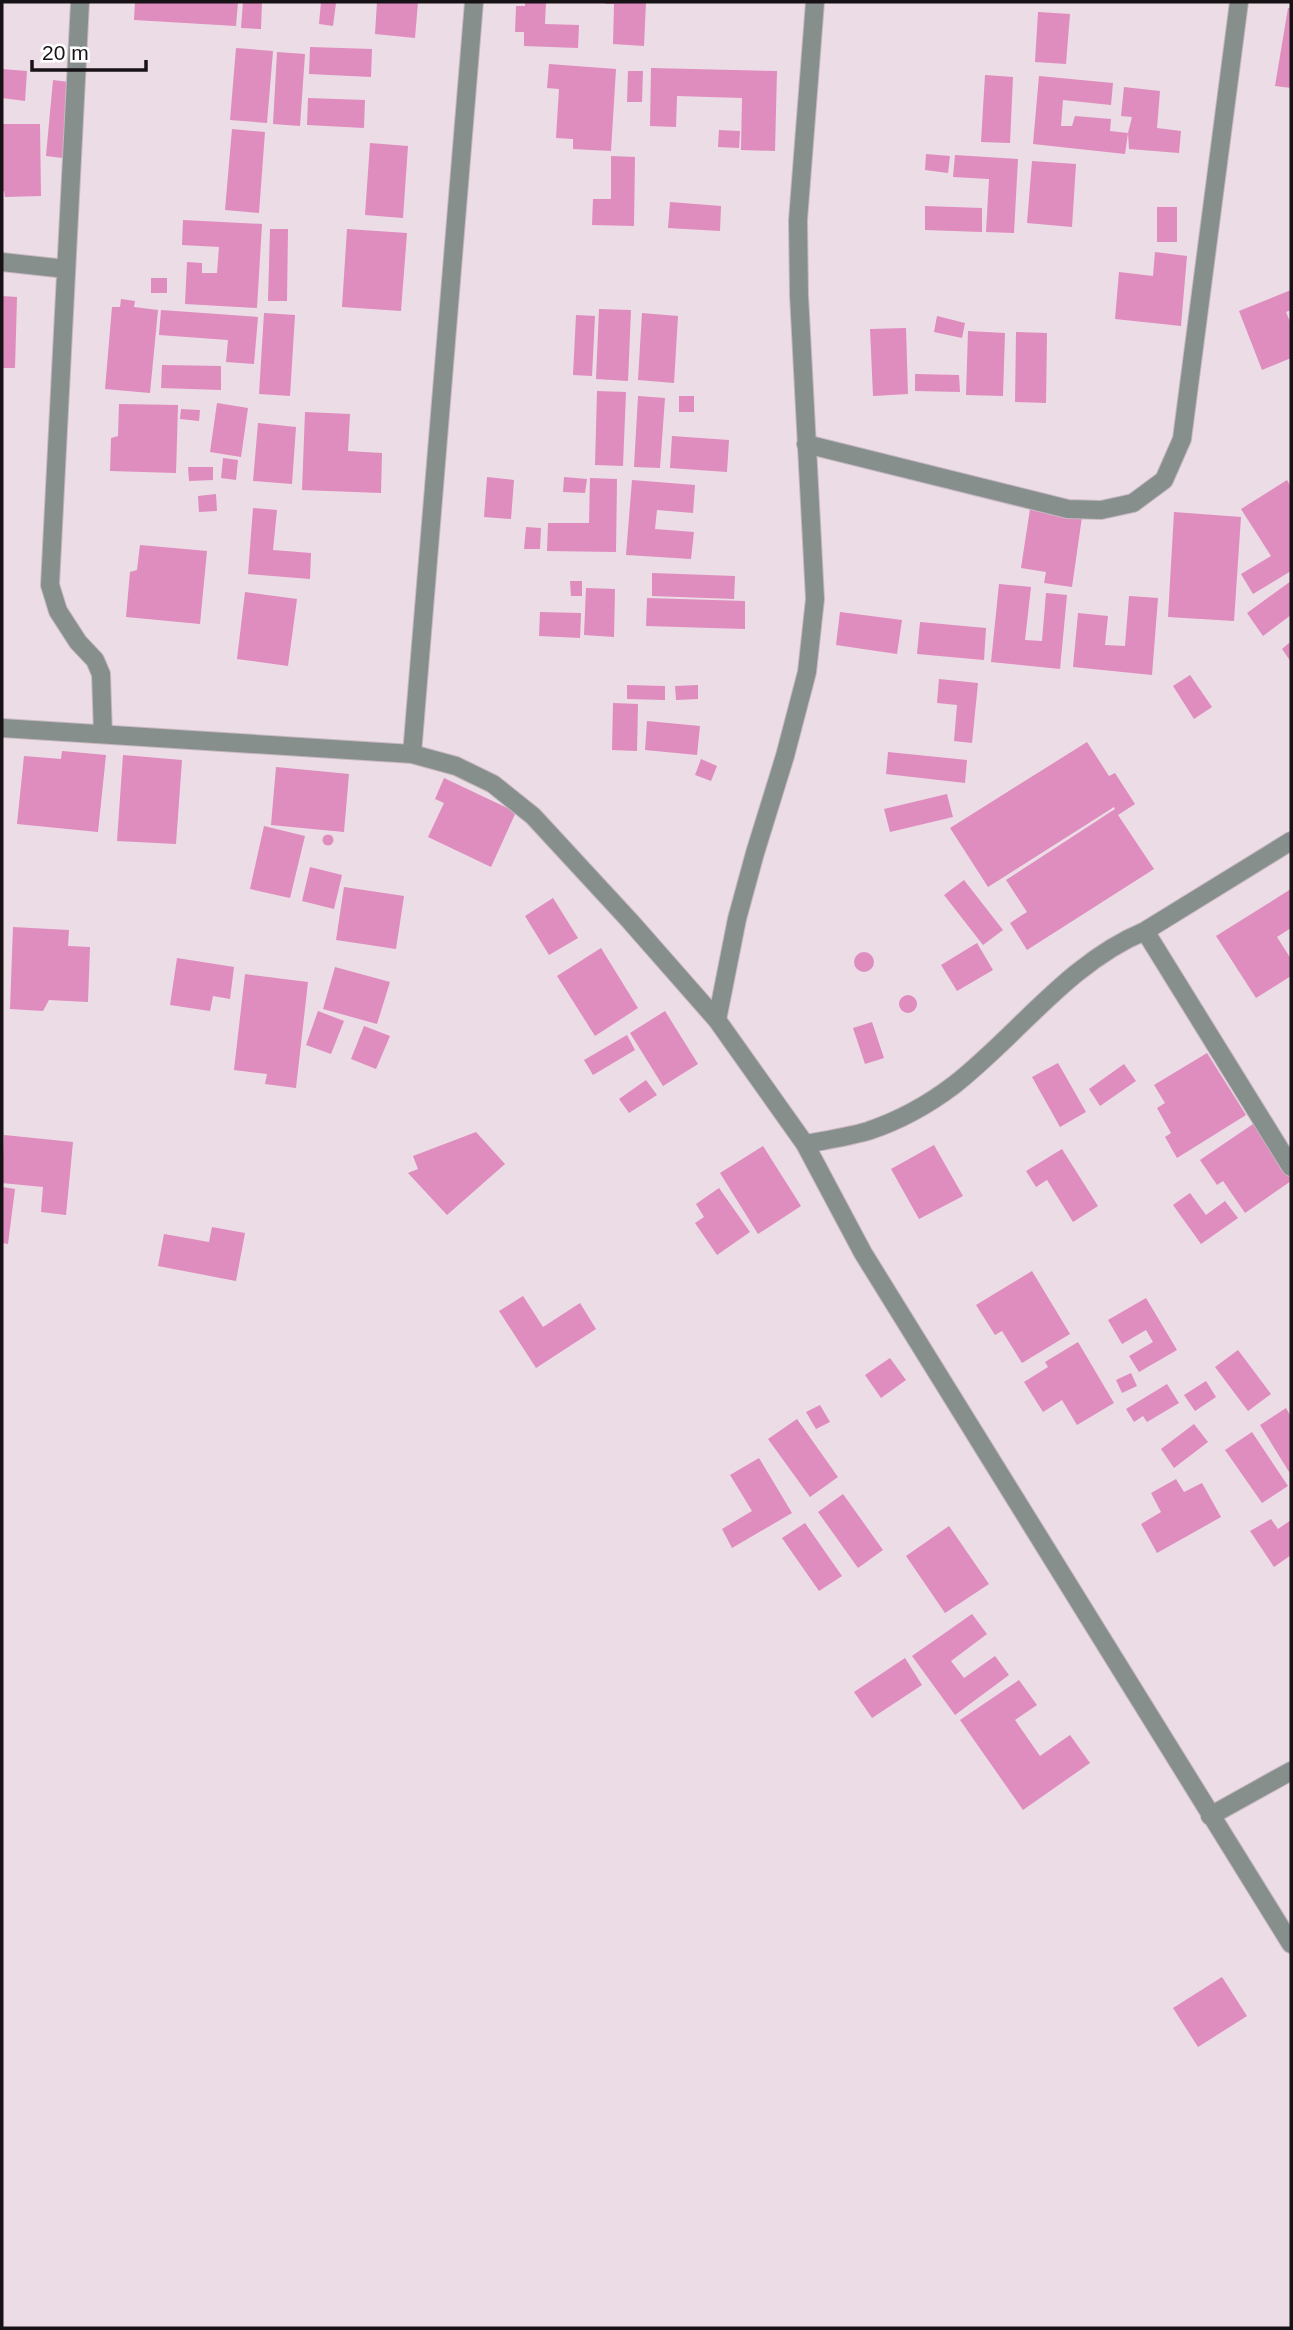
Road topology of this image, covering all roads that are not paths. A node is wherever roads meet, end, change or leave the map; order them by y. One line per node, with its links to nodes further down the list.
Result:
1 (80, 2): 6 (street)
2 (474, 2): 10 (street)
3 (815, 2): 7 (street)
4 (1239, 2): 7 (street)
5 (2, 262): 6 (street)
6 (66, 269): 9 (street)
7 (806, 444): 13 (street)
8 (2, 728): 9 (street)
9 (103, 734): 10 (street)
10 (412, 754): 13 (street)
11 (1291, 841): 12 (street)
12 (1145, 931): 14 (street); 15 (street)
13 (716, 1020): 14 (street)
14 (805, 1144): 17 (street)
15 (1291, 1167)
16 (1291, 1771): 17 (street)
17 (1210, 1816): 18 (street)
18 (1291, 1944)

